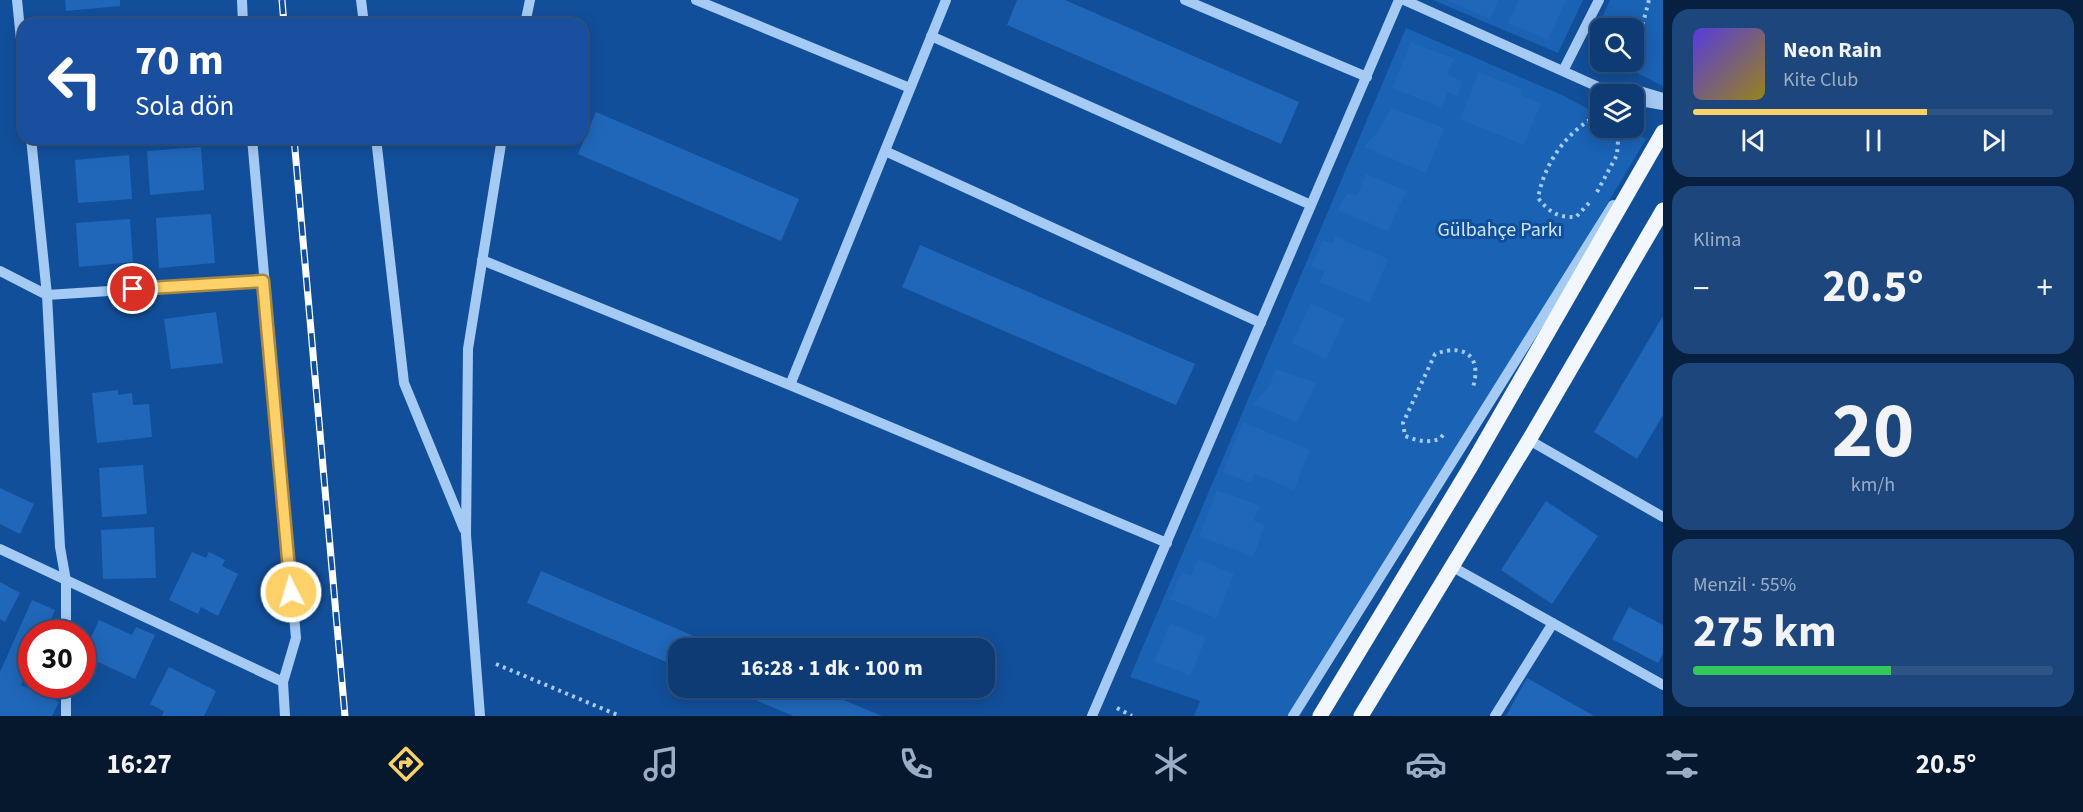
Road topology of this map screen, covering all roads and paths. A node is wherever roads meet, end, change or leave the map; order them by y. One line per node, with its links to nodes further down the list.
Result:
1 (17, 0): 11 (street)
2 (242, 0): 12 (street)
3 (361, 0): 13 (street)
4 (531, 0): 14 (street)
5 (696, 0): 20 (street)
6 (946, 0): 15 (street)
7 (1185, 0): 17 (street)
8 (1401, 0): 16 (street); 17 (street)
9 (1599, 0): 16 (street)
10 (1649, 0): 19 (path)
11 (19, 18)
12 (243, 18)
13 (363, 18)
14 (526, 18)
15 (931, 36): 20 (street); 33 (street)
16 (1563, 71): 18 (street)
17 (1367, 77): 33 (street)
18 (1592, 84)
19 (1628, 84)
20 (910, 88): 32 (street)
21 (1644, 92): 22 (street)
22 (1663, 98)
23 (1644, 102): 24 (street)
24 (1663, 105)
25 (1590, 122): 27 (path)
26 (1659, 135): 61 (street); 62 (main road)
27 (1615, 138)
28 (32, 144): 38 (street)
29 (252, 144): 37 (street)
30 (377, 144): 45 (street)
31 (501, 144): 35 (street)
32 (885, 151): 39 (street); 40 (street)
33 (1311, 205): 39 (street)
34 (1663, 210): 43 (main road)
35 (482, 260): 40 (street); 45 (street)
36 (0, 271): 38 (street)
37 (263, 281): 38 (street); 53 (street)
38 (46, 295): 49 (street)
39 (1261, 323): 46 (street)
40 (790, 385): 46 (street)
41 (1471, 394): 42 (path)
42 (1446, 430)
43 (1529, 440): 44 (street); 48 (main road)
44 (1663, 517)
45 (466, 535): 52 (street)
46 (1167, 543): 60 (street)
47 (0, 549): 49 (street)
48 (1451, 566): 51 (street); 63 (main road)
49 (66, 581): 50 (street); 53 (street)
50 (66, 620)
51 (1553, 623): 54 (street); 64 (street)
52 (475, 656): 58 (street); 59 (path)
53 (283, 682): 57 (street)
54 (1663, 685)
55 (66, 698): 56 (street)
56 (66, 716)
57 (285, 716)
58 (480, 716)
59 (620, 716)
60 (1092, 716)
61 (1293, 716)
62 (1320, 716)
63 (1361, 716)
64 (1495, 716)

